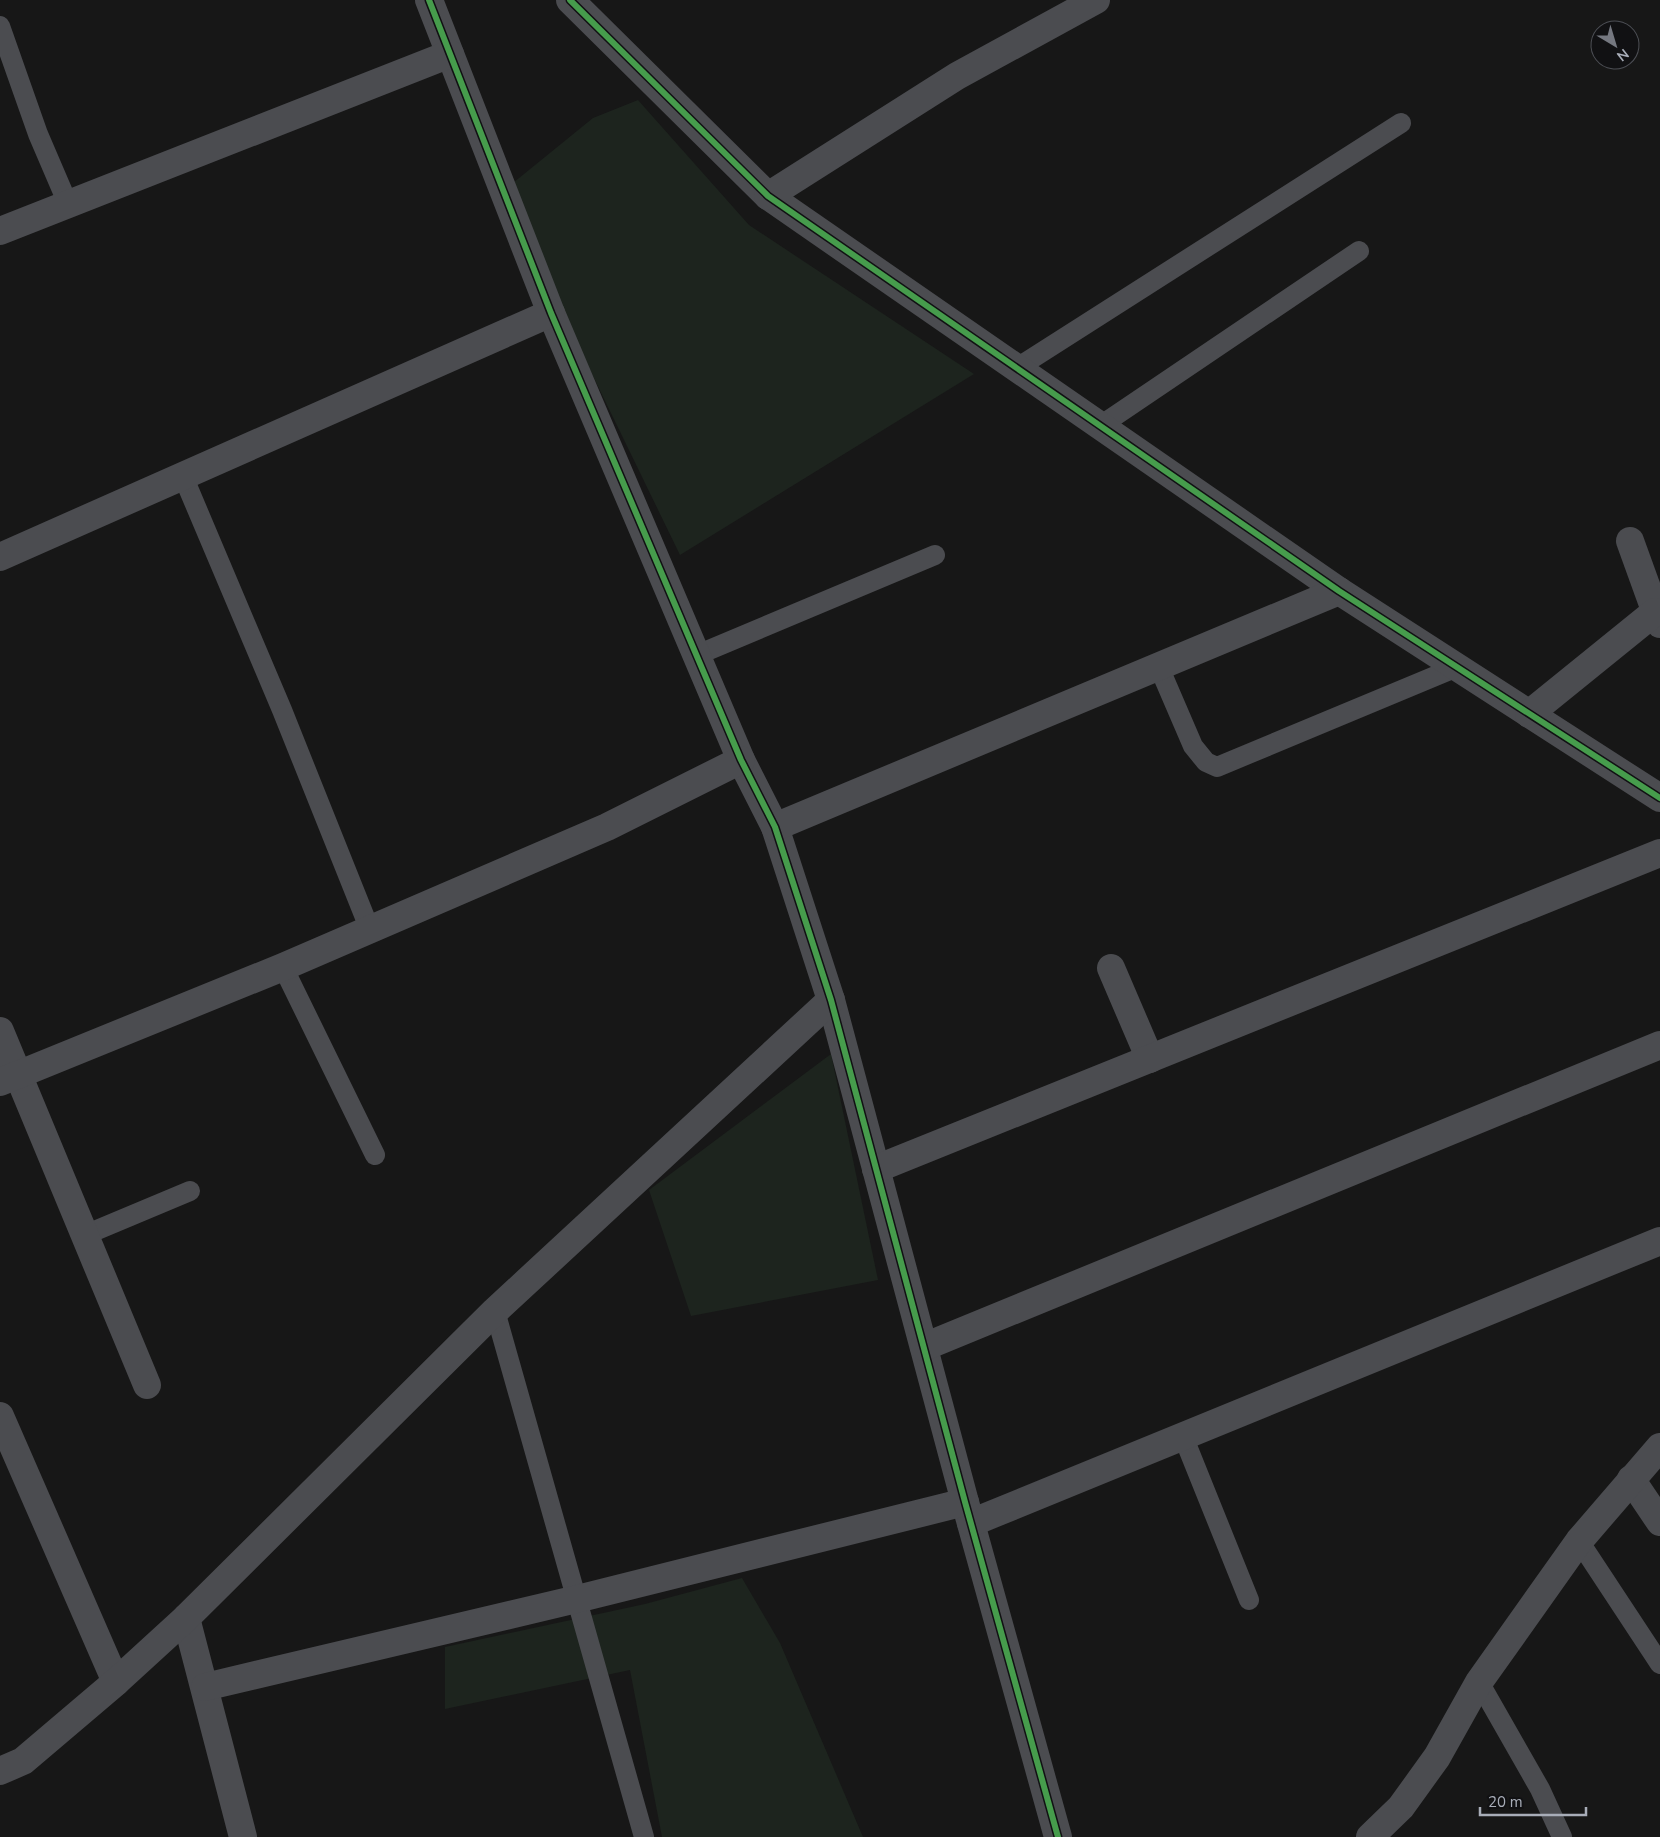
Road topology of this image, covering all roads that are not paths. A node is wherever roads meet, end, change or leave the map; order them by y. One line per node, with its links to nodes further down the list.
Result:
1 (429, 0): 5 (street)
2 (570, 0): 7 (street)
3 (1096, 0): 7 (street)
4 (0, 26): 8 (lane)
5 (450, 54): 8 (street); 11 (street)
6 (1401, 123): 12 (lane)
7 (768, 196): 12 (street)
8 (68, 204): 9 (street)
9 (0, 230)
10 (1359, 251): 13 (lane)
11 (551, 313): 14 (street); 20 (street)
12 (1017, 368): 13 (street)
13 (1100, 426): 18 (street)
14 (183, 476): 17 (street); 30 (lane)
15 (1630, 541): 19 (street)
16 (935, 555): 20 (lane)
17 (0, 557)
18 (1339, 591): 21 (street); 22 (street)
19 (1658, 618): 23 (street)
20 (697, 655): 24 (street)
21 (1159, 667): 22 (lane); 28 (street)
22 (1457, 667): 23 (street)
23 (1529, 714): 26 (street)
24 (741, 760): 28 (street); 30 (street)
25 (1660, 773): 26 (street)
26 (1635, 782): 27 (street)
27 (1660, 798)
28 (775, 828): 33 (street)
29 (1660, 853): 36 (street)
30 (370, 930): 31 (street)
31 (283, 967): 37 (street); 38 (lane)
32 (1111, 968): 36 (street)
33 (831, 1000): 39 (street); 43 (street)
34 (0, 1031): 37 (street)
35 (1660, 1045): 44 (street)
36 (1150, 1059): 39 (street)
37 (9, 1078): 41 (street)
38 (374, 1155)
39 (876, 1169): 44 (street)
40 (190, 1191): 41 (lane)
41 (85, 1235): 45 (street)
42 (1660, 1241): 47 (street)
43 (495, 1311): 53 (lane); 55 (street)
44 (924, 1347): 50 (street)
45 (147, 1385)
46 (0, 1416): 57 (street)
47 (1183, 1436): 50 (street); 54 (lane)
48 (1660, 1447): 49 (street)
49 (1631, 1479): 51 (street); 52 (street)
50 (968, 1513): 53 (street); 63 (street)
51 (1660, 1522)
52 (1579, 1541): 56 (lane); 58 (street)
53 (577, 1599): 59 (street); 62 (lane)
54 (1249, 1600)
55 (186, 1618): 57 (street); 59 (street)
56 (1660, 1664)
57 (116, 1682): 60 (street)
58 (1479, 1682): 64 (street); 65 (lane)
59 (205, 1687): 61 (street)
60 (0, 1771)
61 (243, 1837)
62 (644, 1837)
63 (1058, 1837)
64 (1370, 1837)
65 (1562, 1837)

